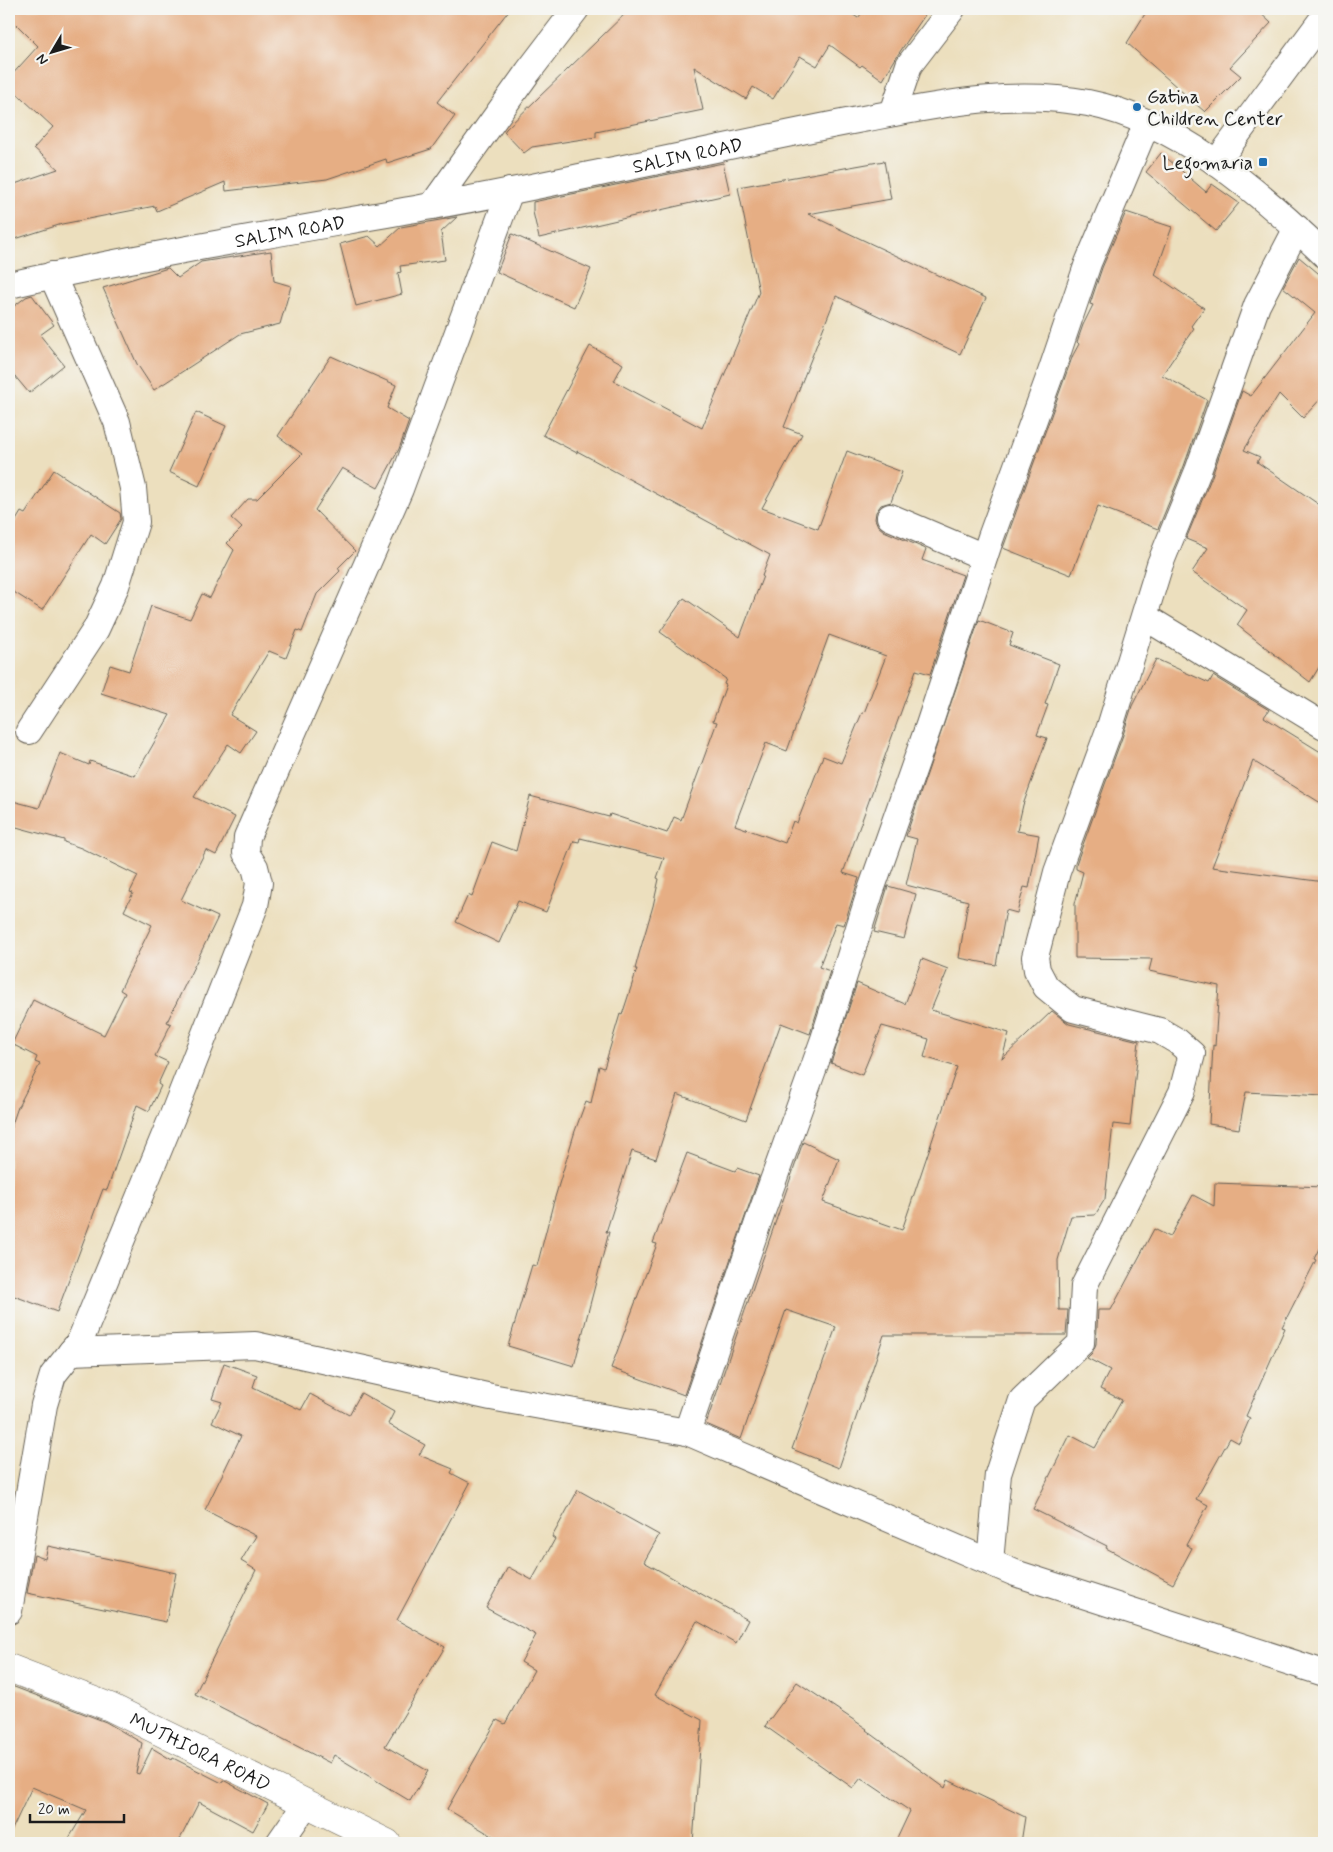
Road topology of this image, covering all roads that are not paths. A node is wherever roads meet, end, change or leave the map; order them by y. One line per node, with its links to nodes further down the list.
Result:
1 (576, 9): 8 (street)
2 (952, 9): 4 (street)
3 (1324, 17): 6 (street)
4 (893, 113): 5 (street, SALIM ROAD); 7 (street, SALIM ROAD)
5 (1147, 123): 6 (street, SALIM ROAD); 14 (street)
6 (1216, 163): 9 (street, SALIM ROAD)
7 (510, 191): 8 (street, SALIM ROAD); 18 (street)
8 (432, 206): 11 (street, SALIM ROAD)
9 (1297, 228): 10 (street, SALIM ROAD); 15 (street)
10 (1324, 254)
11 (52, 275): 12 (street, SALIM ROAD); 17 (street)
12 (9, 285)
13 (890, 517): 14 (street)
14 (984, 557): 19 (street)
15 (1144, 617): 16 (street); 20 (street)
16 (1324, 726)
17 (30, 731)
18 (71, 1352): 19 (street); 21 (street)
19 (687, 1432): 20 (street)
20 (990, 1562): 23 (street)
21 (9, 1611)
22 (9, 1668): 24 (street, MUTHIORA ROAD)
23 (1324, 1673)
24 (306, 1804): 25 (street); 26 (street, MUTHIORA ROAD)
25 (279, 1843)
26 (387, 1843)

